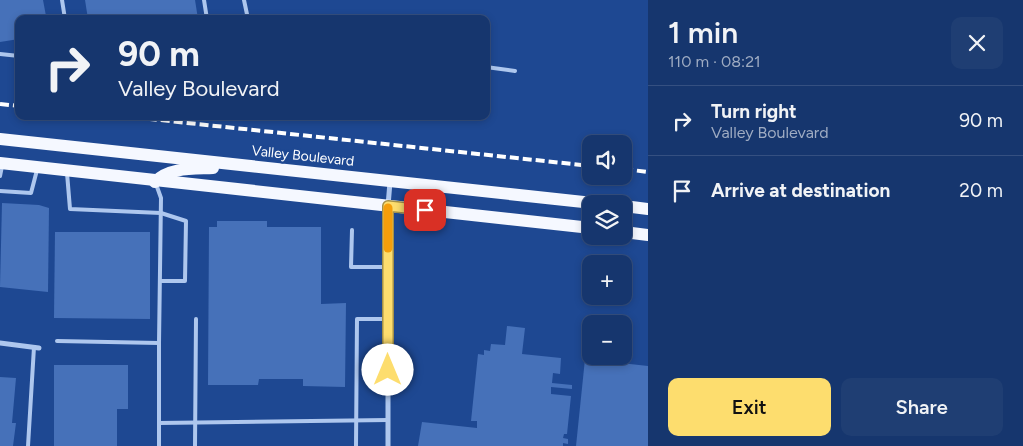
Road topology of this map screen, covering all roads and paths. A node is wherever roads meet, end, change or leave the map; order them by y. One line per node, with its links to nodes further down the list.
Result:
1 (62, 0): 4 (lane)
2 (204, 0): 5 (lane)
3 (244, 0): 6 (lane)
4 (64, 15)
5 (206, 15)
6 (247, 15)
7 (0, 54): 8 (lane)
8 (15, 56)
9 (490, 68): 10 (lane)
10 (515, 71)
11 (0, 139): 12 (main road, Valley Boulevard)
12 (243, 165): 16 (main road, Valley Boulevard); 17 (main road)
13 (1, 168): 14 (main road)
14 (37, 168): 15 (main road); 18 (lane)
15 (67, 172): 17 (main road); 23 (lane)
16 (390, 181): 19 (main road, Valley Boulevard); 20 (street)
17 (155, 182): 20 (main road); 23 (lane)
18 (0, 191)
19 (582, 202)
20 (388, 206): 24 (main road); 28 (street)
21 (632, 207): 22 (main road)
22 (648, 209)
23 (161, 213): 29 (lane); 29 (lane)
24 (582, 227)
25 (352, 230): 28 (lane)
26 (632, 233): 27 (main road)
27 (648, 235)
28 (388, 267): 30 (street)
29 (160, 281): 34 (lane)
30 (388, 318): 36 (street); 37 (lane)
31 (196, 319): 39 (lane)
32 (57, 341): 34 (lane)
33 (0, 343): 35 (street)
34 (158, 343): 38 (lane)
35 (37, 347): 40 (lane)
36 (388, 420): 37 (lane); 44 (street)
37 (356, 421): 39 (lane); 43 (lane)
38 (159, 423): 39 (lane); 41 (lane)
39 (196, 423): 42 (lane)
40 (28, 446)
41 (159, 446)
42 (195, 446)
43 (356, 446)
44 (388, 446)

